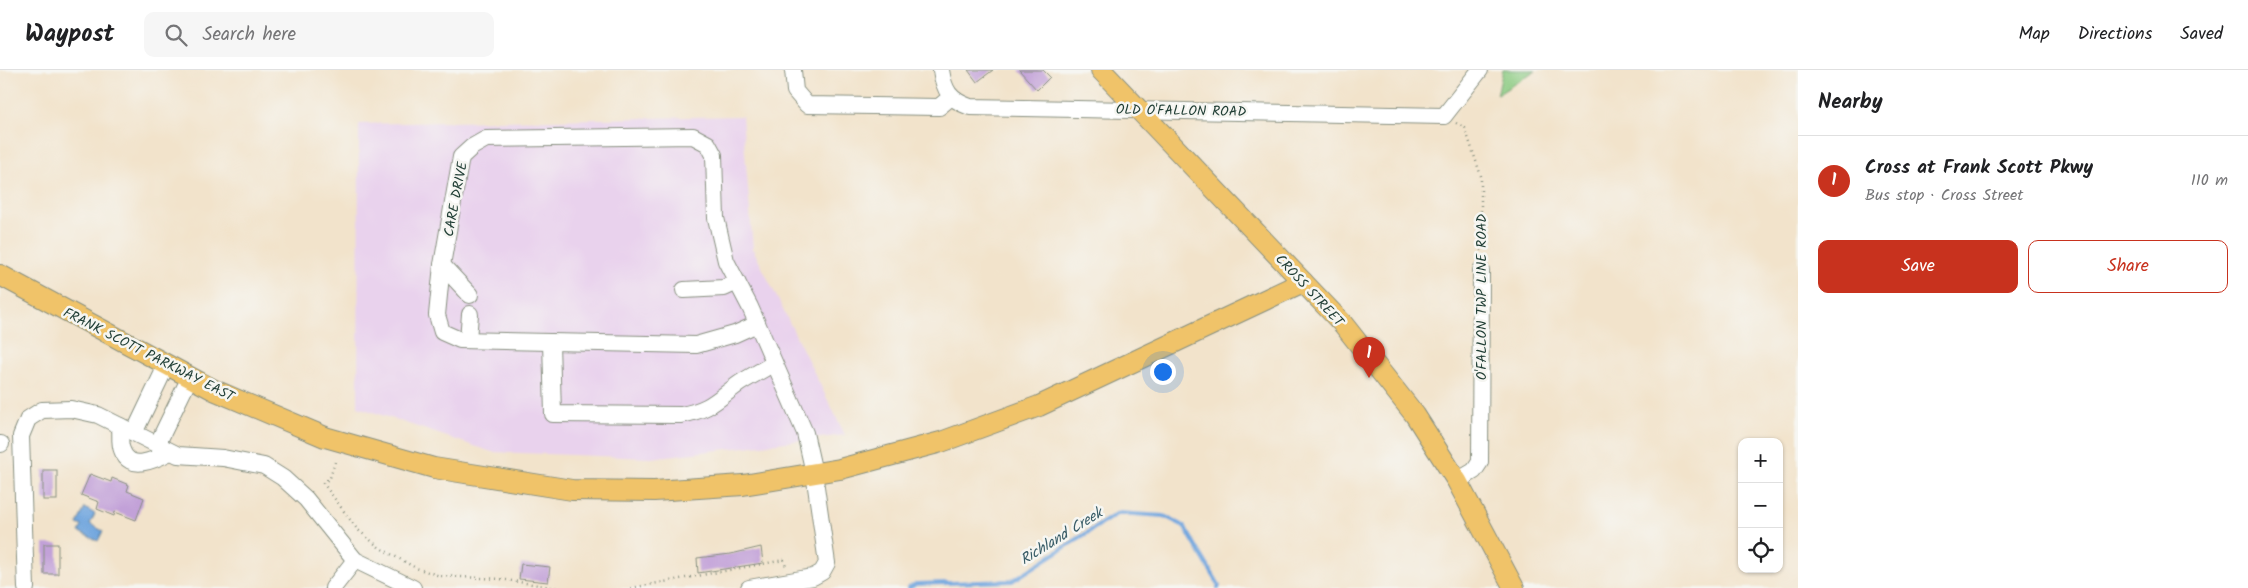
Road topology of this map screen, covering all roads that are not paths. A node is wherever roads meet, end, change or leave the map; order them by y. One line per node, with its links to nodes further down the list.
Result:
1 (793, 70): 5 (street)
2 (941, 70): 5 (street)
3 (1101, 70): 6 (main road, CROSS STREET)
4 (1480, 70): 6 (street, OLD O'FALLON ROAD)
5 (951, 97): 6 (street, OLD O'FALLON ROAD)
6 (1138, 110): 11 (main road, CROSS STREET)
7 (442, 265): 10 (street, CARE DRIVE); 13 (street); 16 (street, CARE DRIVE)
8 (1482, 270): 24 (street, O'FALLON TWP LINE ROAD)
9 (0, 275): 19 (main road, FRANK SCOTT PARKWAY EAST)
10 (737, 282): 12 (street); 15 (street, CARE DRIVE)
11 (1303, 282): 23 (main road, FRANK SCOTT PARKWAY EAST); 24 (main road, CROSS STREET)
12 (684, 290)
13 (470, 295)
14 (470, 314): 16 (street)
15 (757, 324): 17 (street, CARE DRIVE); 18 (street, CARE DRIVE)
16 (468, 340): 17 (street, CARE DRIVE)
17 (551, 342): 18 (street)
18 (774, 363): 23 (street, CARE DRIVE)
19 (167, 364): 20 (main road, FRANK SCOTT PARKWAY EAST); 21 (street)
20 (190, 377): 22 (street); 23 (main road, FRANK SCOTT PARKWAY EAST)
21 (127, 430): 22 (street); 22 (street); 26 (street)
22 (164, 449): 25 (street)
23 (814, 473): 29 (street, CARE DRIVE)
24 (1457, 482): 30 (main road, CROSS STREET)
25 (356, 560): 27 (street); 28 (street)
26 (26, 588)
27 (333, 588)
28 (413, 588)
29 (749, 588)
30 (1514, 588)

